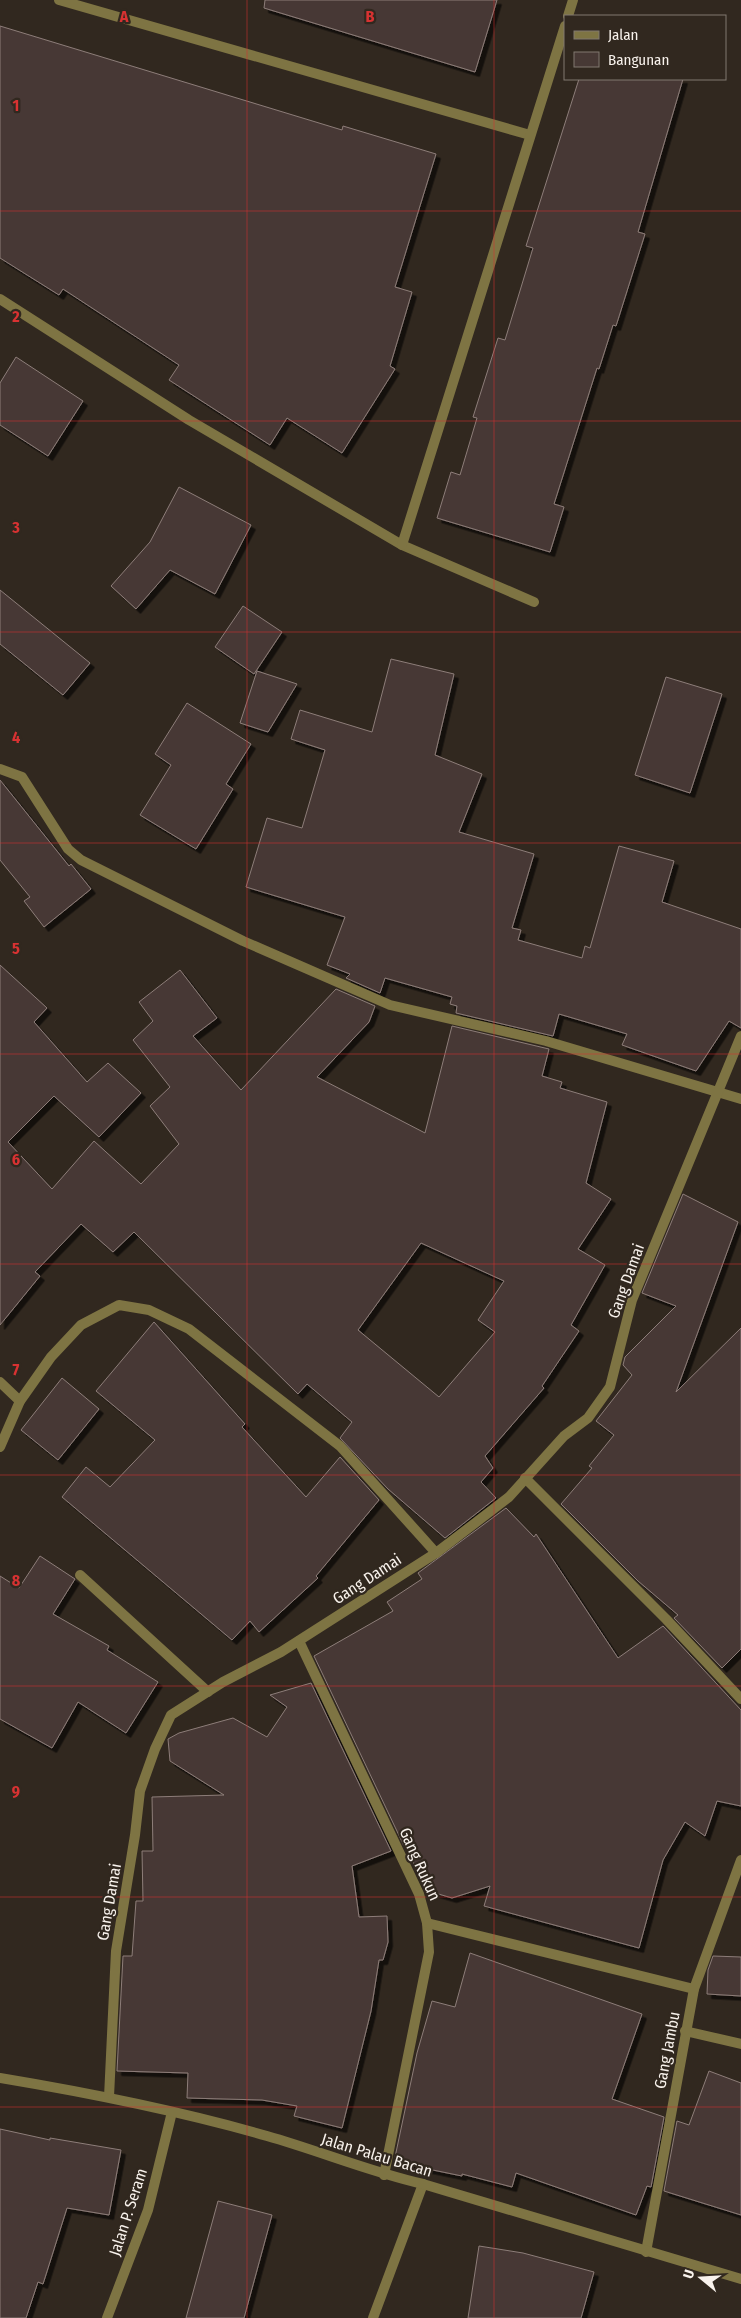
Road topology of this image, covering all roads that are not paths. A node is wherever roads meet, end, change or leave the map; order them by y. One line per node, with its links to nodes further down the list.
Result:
1 (59, 0): 5 (street)
2 (573, 0): 3 (street)
3 (568, 15)
4 (564, 29): 5 (street)
5 (530, 135): 7 (street)
6 (0, 299): 7 (street)
7 (402, 545): 8 (street)
8 (534, 602)
9 (0, 769): 11 (street)
10 (741, 1036): 11 (street, Gang Damai)
11 (718, 1092): 12 (street); 16 (street, Gang Damai)
12 (741, 1099)
13 (0, 1382): 14 (street)
14 (20, 1401): 15 (street); 17 (street)
15 (0, 1447)
16 (526, 1478): 17 (street, Gang Damai); 21 (street)
17 (436, 1552): 19 (street, Gang Damai)
18 (80, 1575): 20 (street)
19 (299, 1640): 20 (street, Gang Damai); 23 (street, Gang Rukun)
20 (208, 1692): 28 (street, Gang Damai)
21 (741, 1699)
22 (741, 1860): 24 (street, Gang Jambu)
23 (428, 1923): 24 (street); 30 (street, Gang Rukun)
24 (694, 1989): 25 (street, Gang Jambu)
25 (685, 2031): 26 (street); 32 (street, Gang Jambu)
26 (741, 2044)
27 (0, 2078): 28 (street, Jalan Palau Bacan)
28 (109, 2097): 29 (street, Jalan Palau Bacan)
29 (172, 2112): 30 (street, Jalan Palau Bacan); 34 (street, Jalan P. Seram)
30 (384, 2175): 31 (street, Jalan Palau Bacan)
31 (423, 2184): 32 (street, Jalan Palau Bacan); 35 (street)
32 (646, 2252): 33 (street, Jalan Palau Bacan)
33 (741, 2278)
34 (107, 2318)
35 (373, 2318)

